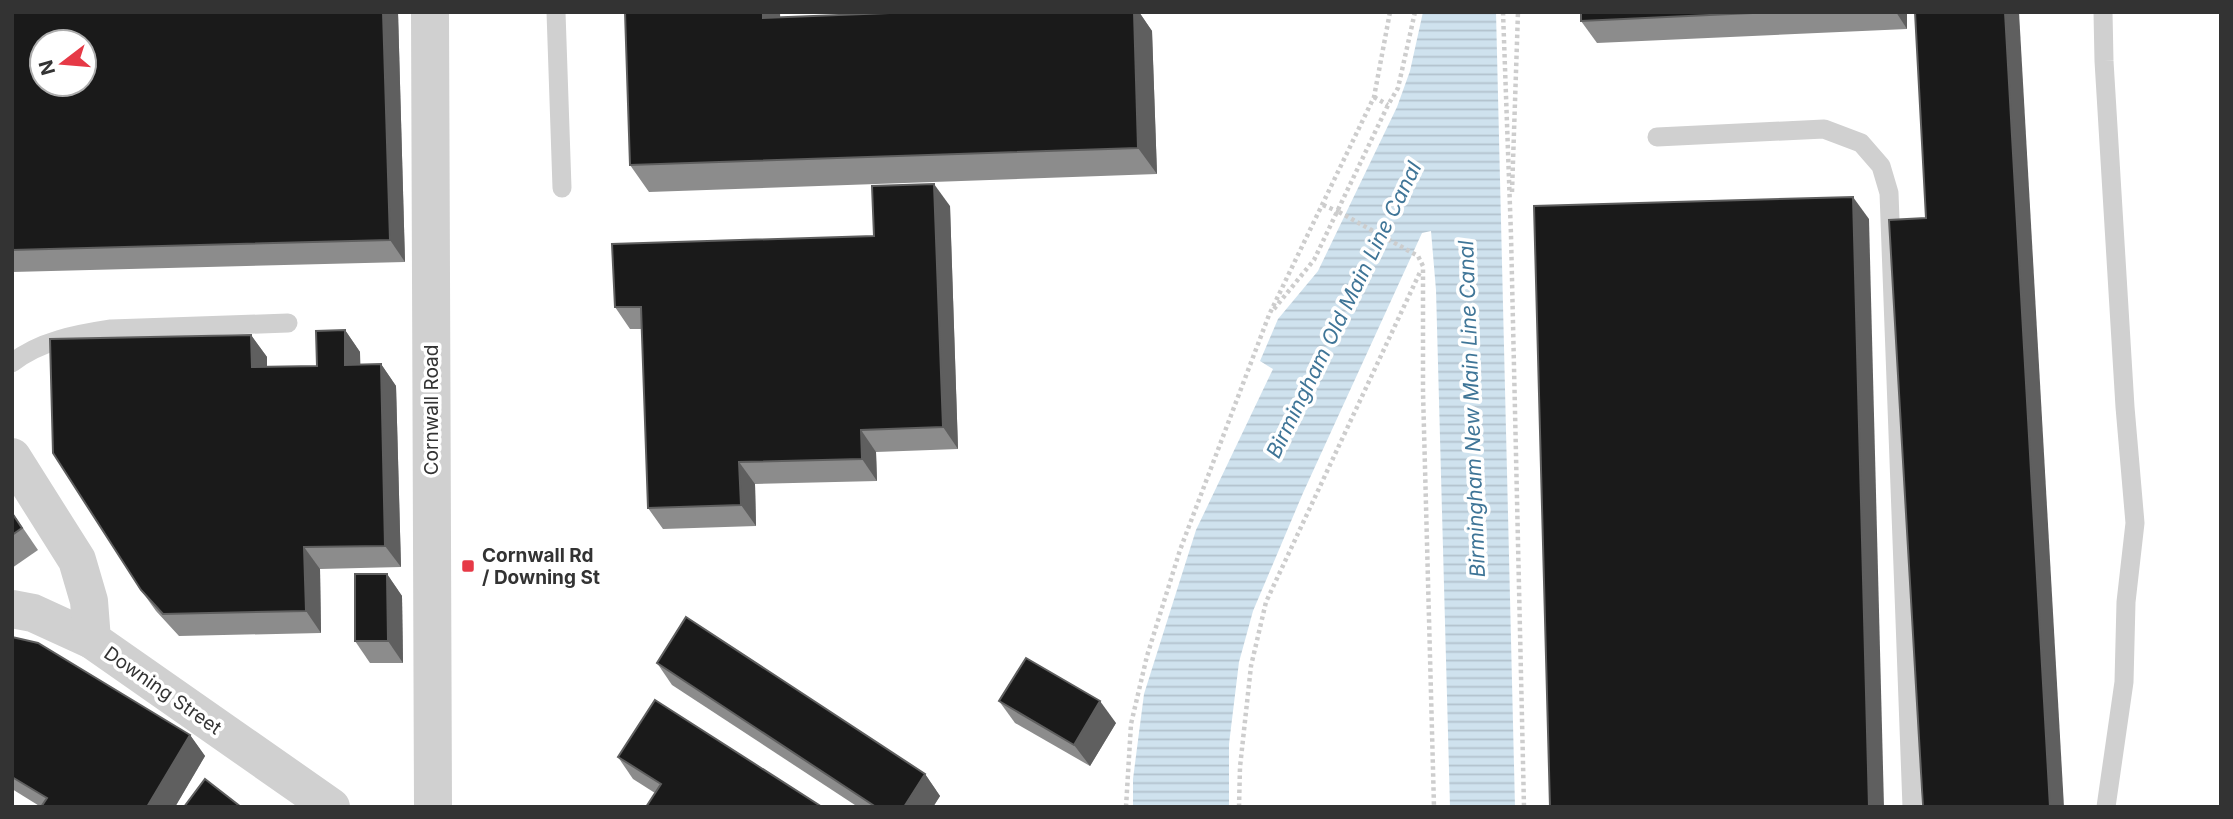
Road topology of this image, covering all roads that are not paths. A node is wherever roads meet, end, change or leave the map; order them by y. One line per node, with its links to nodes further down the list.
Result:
1 (429, 12): 12 (street, Cornwall Road)
2 (556, 12): 5 (lane)
3 (2104, 12): 14 (lane)
4 (1657, 138): 13 (lane)
5 (562, 188)
6 (288, 323): 7 (lane)
7 (12, 363)
8 (12, 457): 10 (street, Downing Street)
9 (12, 609): 10 (street)
10 (92, 640): 11 (street, Downing Street)
11 (331, 807)
12 (433, 807)
13 (1912, 807)
14 (2106, 807)

